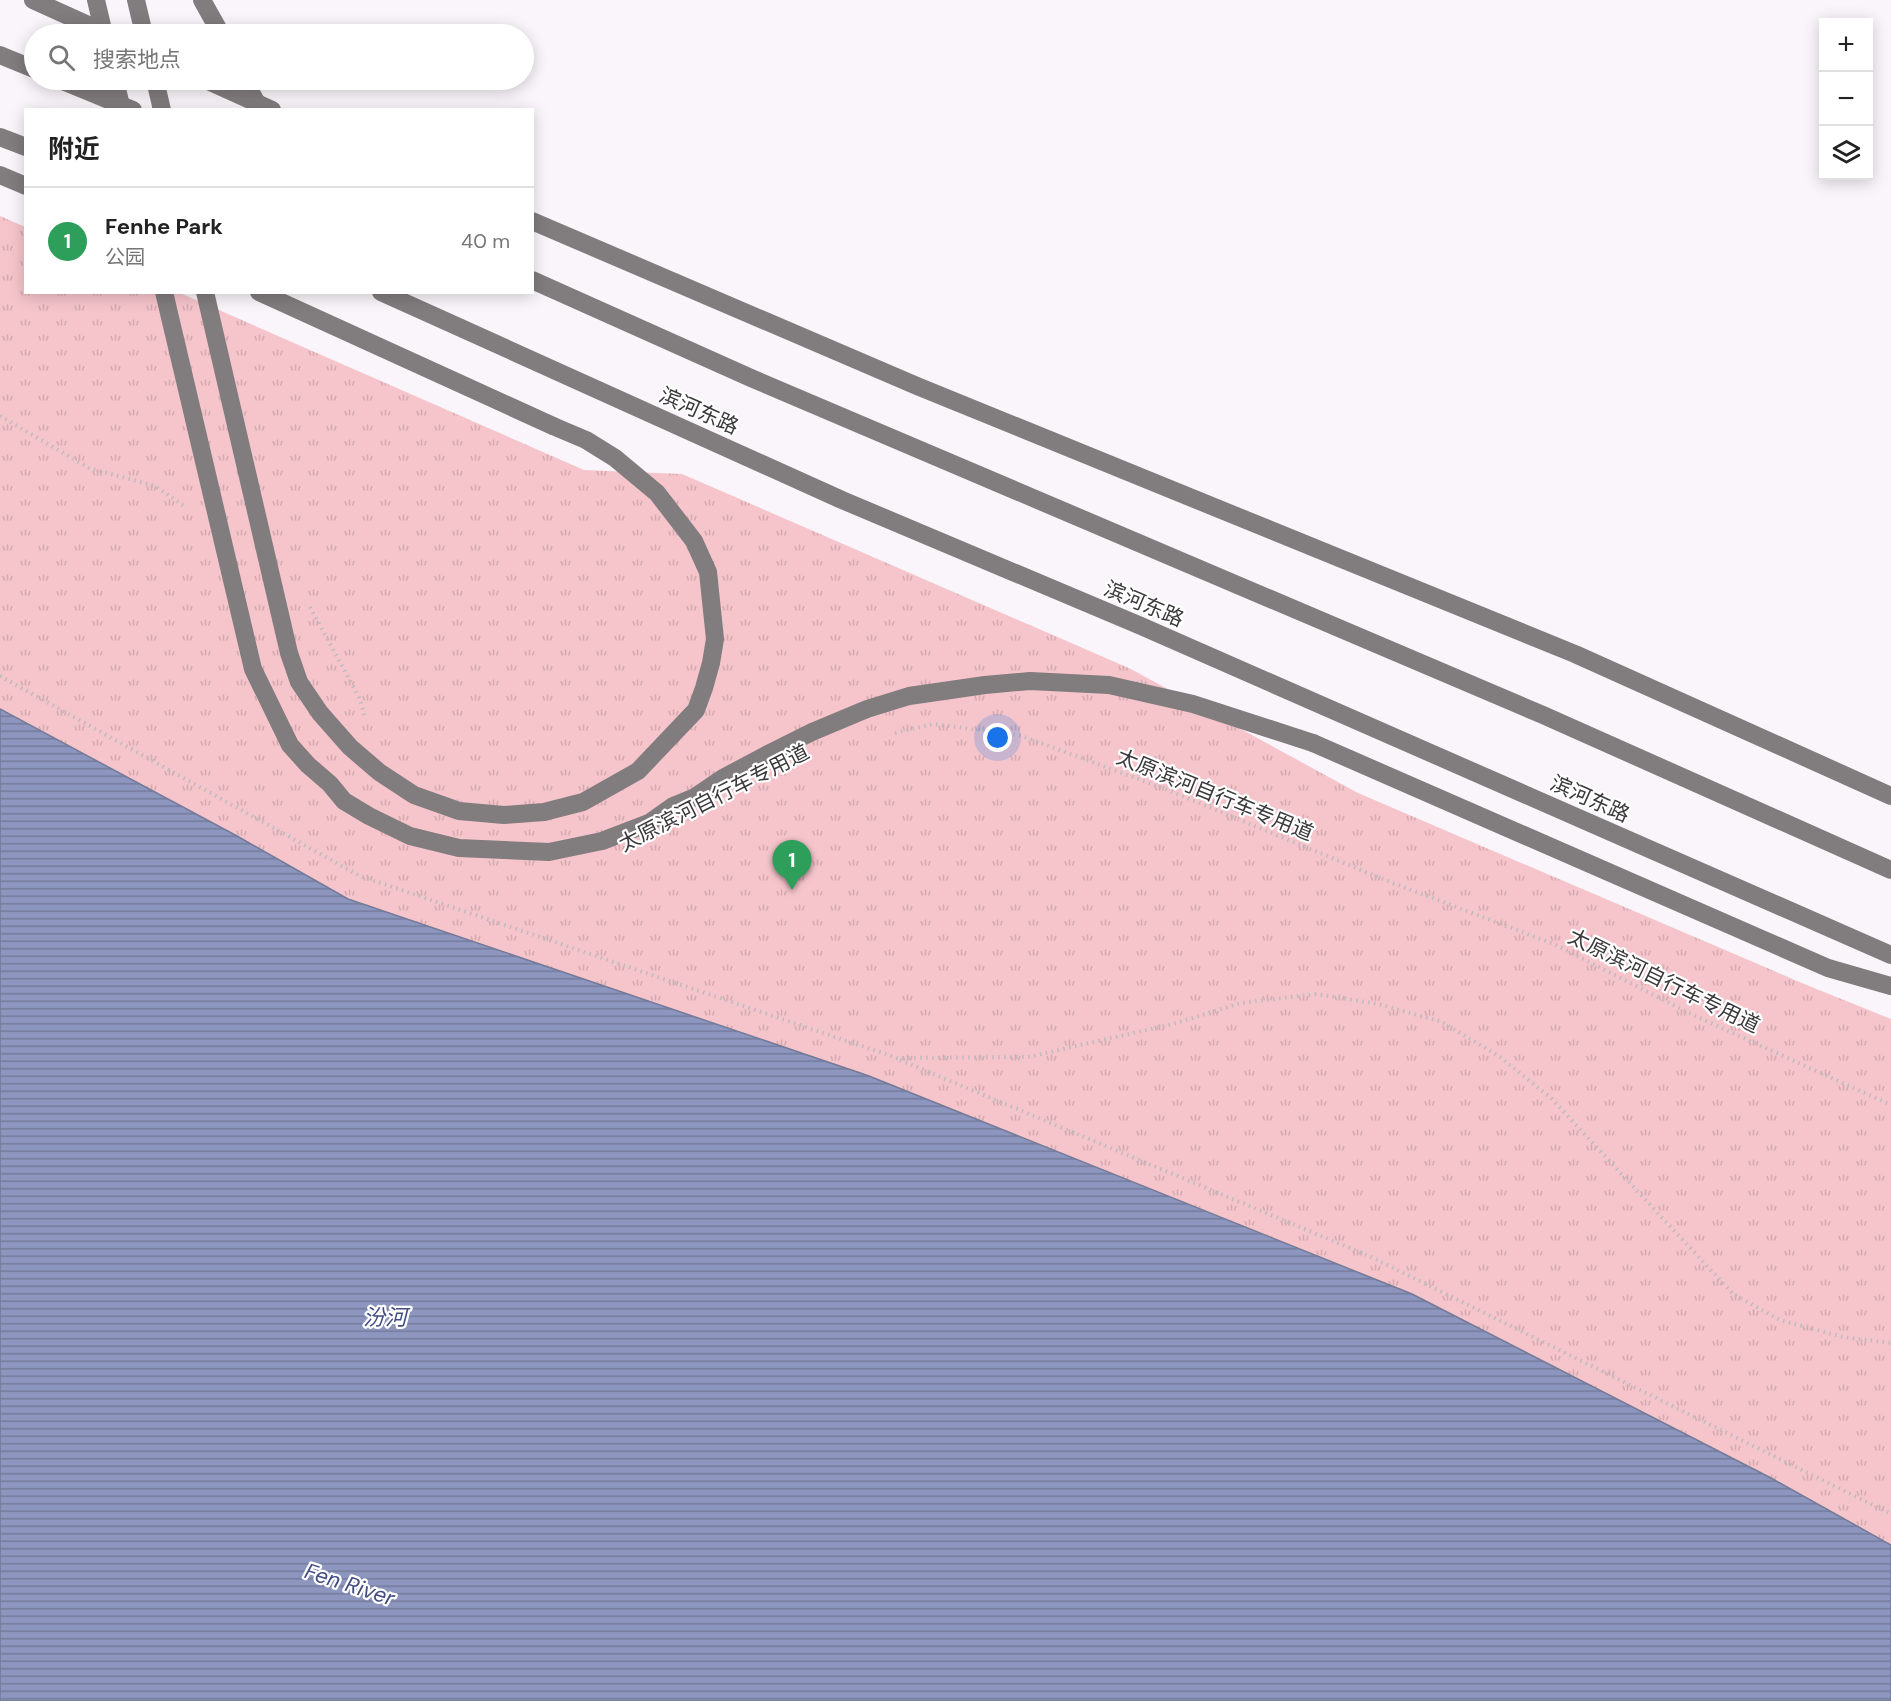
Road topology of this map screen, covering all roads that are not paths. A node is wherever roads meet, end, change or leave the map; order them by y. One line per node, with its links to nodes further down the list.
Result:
1 (33, 0): 5 (highway)
2 (96, 0): 6 (highway, bridge)
3 (136, 0): 7 (highway)
4 (202, 0): 8 (highway)
5 (85, 24)
6 (103, 24)
7 (142, 24)
8 (215, 24)
9 (0, 55): 10 (highway)
10 (24, 65)
11 (84, 90): 18 (highway)
12 (117, 90): 17 (highway, bridge)
13 (157, 90): 19 (highway)
14 (227, 90): 16 (highway)
15 (251, 90): 16 (highway)
16 (263, 107)
17 (121, 108)
18 (128, 108)
19 (162, 108)
20 (0, 137): 21 (highway)
21 (24, 146)
22 (0, 175): 23 (highway)
23 (24, 185)
24 (534, 222): 30 (highway)
25 (534, 281): 31 (highway)
26 (164, 294): 33 (highway, bridge)
27 (205, 294): 28 (highway, bridge)
28 (263, 294)
29 (385, 294): 32 (highway, 滨河东路)
30 (1891, 796)
31 (1891, 870)
32 (1891, 955)
33 (1891, 986)

